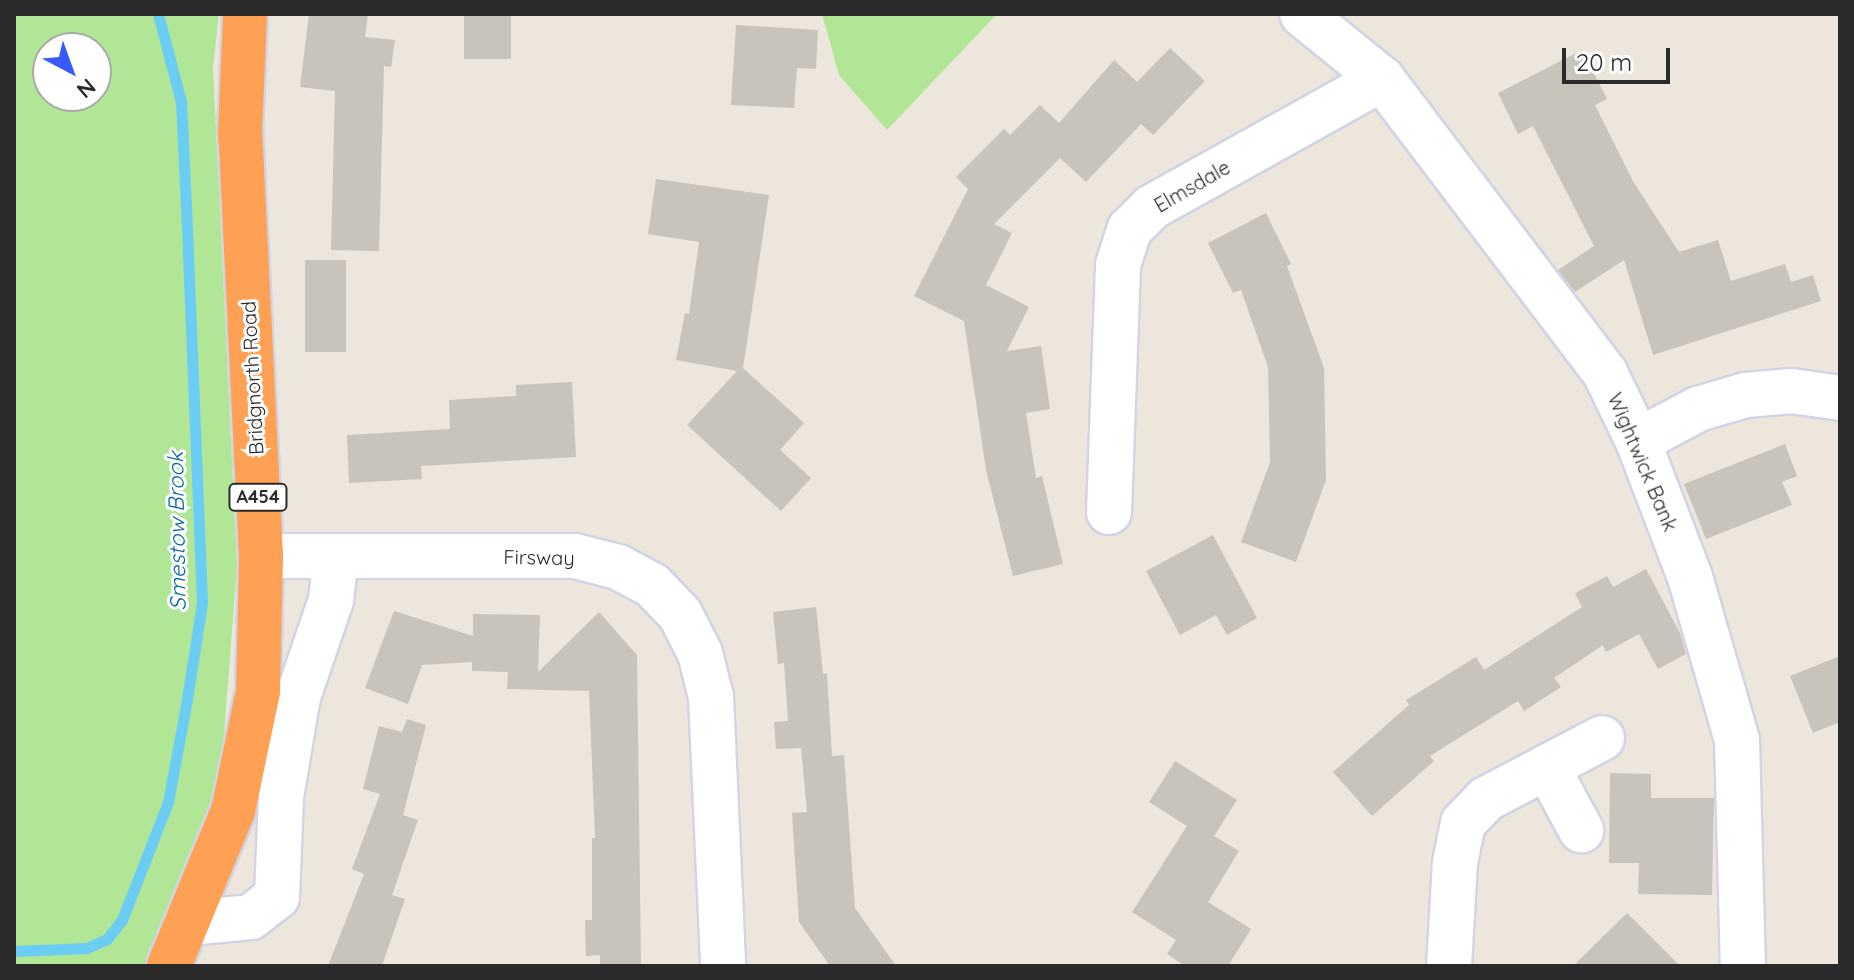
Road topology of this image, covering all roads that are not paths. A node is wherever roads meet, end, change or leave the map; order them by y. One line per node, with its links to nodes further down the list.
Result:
1 (245, 14): 7 (highway, Bridgnorth Road / A454)
2 (1302, 14): 3 (street, Wightwick Bank)
3 (1382, 79): 5 (street, Wightwick Bank); 6 (street, Elmsdale)
4 (1840, 398): 5 (street)
5 (1638, 441): 16 (street, Wightwick Bank)
6 (1109, 512)
7 (261, 556): 8 (street, Firsway); 12 (highway, Bridgnorth Road / A454)
8 (336, 558): 12 (street); 14 (street, Firsway)
9 (1602, 738): 10 (street)
10 (1547, 767): 11 (street); 15 (street)
11 (1581, 830)
12 (189, 923): 13 (highway, Bridgnorth Road / A454)
13 (169, 966)
14 (723, 966)
15 (1449, 966)
16 (1743, 966)

